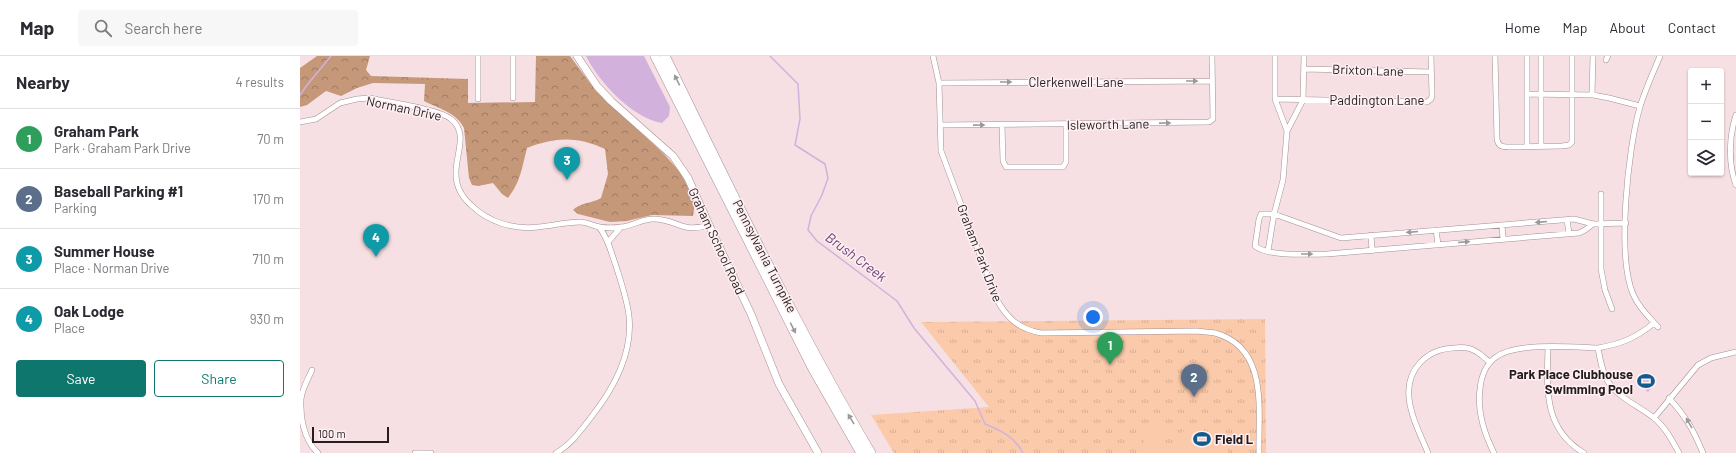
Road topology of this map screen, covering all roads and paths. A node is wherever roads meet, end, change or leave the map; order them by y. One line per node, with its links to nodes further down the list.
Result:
1 (478, 56): 26 (street)
2 (513, 56): 25 (street)
3 (577, 56): 45 (street, Graham School Road)
4 (656, 56): 70 (highway, Pennsylvania Turnpike, one-way to 70)
5 (665, 56): 71 (highway, Pennsylvania Turnpike, one-way to 5)
6 (933, 56): 20 (street, Graham Park Drive)
7 (1212, 56): 19 (street, Isleworth Lane)
8 (1275, 56): 27 (street)
9 (1304, 56): 17 (street)
10 (1431, 56): 18 (street, Paddington Lane)
11 (1495, 56): 36 (street)
12 (1527, 56): 21 (street)
13 (1541, 56): 22 (street)
14 (1572, 56): 24 (street)
15 (1593, 56): 23 (street)
16 (1660, 56): 29 (street)
17 (1304, 68): 18 (street, Brixton Lane); 28 (street)
18 (1431, 72): 28 (street, Paddington Lane)
19 (1212, 81): 20 (street, Clerkenwell Lane, one-way to 19); 32 (street, Isleworth Lane, one-way to 19)
20 (939, 83): 33 (street, Graham Park Drive)
21 (1528, 94): 22 (street); 36 (street)
22 (1541, 95): 24 (street); 37 (street)
23 (1592, 95): 24 (street); 29 (street)
24 (1572, 96): 37 (street)
25 (513, 98)
26 (478, 99)
27 (1275, 99): 28 (street); 35 (street)
28 (1303, 100): 35 (street)
29 (1640, 106): 42 (street)
30 (1736, 115): 38 (street)
31 (300, 122): 47 (street, Norman Drive)
32 (1066, 124): 34 (street, Isleworth Lane); 34 (street)
33 (940, 125): 34 (street, Isleworth Lane, one-way to 34); 72 (street, Graham Park Drive)
34 (1002, 125)
35 (1287, 131): 40 (street)
36 (1527, 146): 37 (street)
37 (1541, 146)
38 (1736, 185)
39 (1601, 194): 44 (street)
40 (1274, 214): 51 (street); 56 (street); 56 (street)
41 (1567, 220): 43 (street); 46 (street, one-way to 46); 50 (street)
42 (1626, 223): 44 (street); 59 (street)
43 (1593, 224): 44 (street); 50 (street)
44 (1601, 224): 57 (street)
45 (709, 225): 48 (street, Norman Drive); 69 (street, Graham School Road)
46 (1502, 225): 49 (street); 52 (street)
47 (599, 227): 48 (street, Norman Drive); 53 (street)
48 (621, 227): 53 (street)
49 (1436, 230): 51 (street, one-way to 51); 54 (street)
50 (1569, 233): 52 (street)
51 (1371, 235): 55 (street)
52 (1502, 239): 54 (street, one-way to 52)
53 (608, 242): 68 (street)
54 (1438, 244): 55 (street)
55 (1372, 250): 56 (street, one-way to 55)
56 (1268, 251)
57 (1612, 309)
58 (1548, 347): 59 (street); 61 (street); 75 (street)
59 (1598, 348): 64 (street)
60 (1736, 352): 63 (street)
61 (1490, 362): 73 (street); 74 (street)
62 (312, 370): 65 (street)
63 (1669, 398): 64 (street); 77 (street, one-way to 63)
64 (1654, 418): 76 (street)
65 (318, 453)
66 (415, 453): 67 (street)
67 (431, 453)
68 (556, 453)
69 (818, 453)
70 (861, 453)
71 (871, 453)
72 (1259, 453)
73 (1428, 453)
74 (1494, 453)
75 (1584, 453)
76 (1679, 453)
77 (1703, 453)

